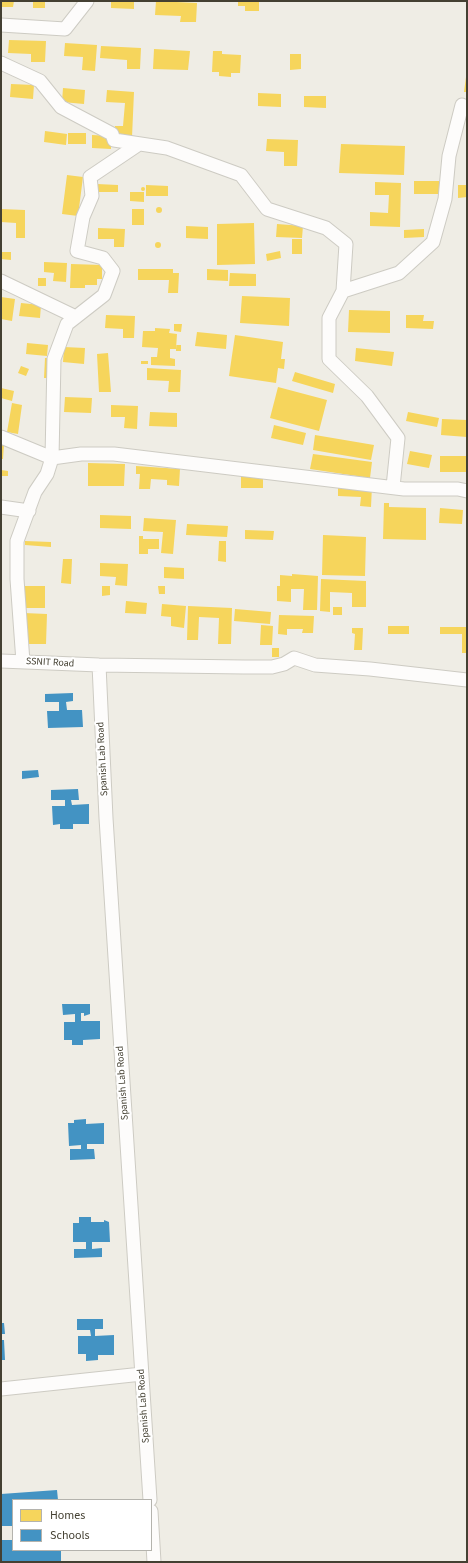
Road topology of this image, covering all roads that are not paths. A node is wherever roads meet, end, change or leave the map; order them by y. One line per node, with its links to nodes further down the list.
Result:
1 (87, 1): 2 (street)
2 (1, 25)
3 (1, 63): 5 (street)
4 (462, 105): 7 (street)
5 (139, 144): 7 (street); 8 (street)
6 (1, 281): 8 (street)
7 (343, 291): 11 (street)
8 (76, 317): 10 (street)
9 (1, 437): 10 (street)
10 (52, 458): 11 (street); 14 (street)
11 (393, 487): 12 (street)
12 (467, 491)
13 (1, 507): 14 (street)
14 (28, 511): 16 (street)
15 (1, 661): 16 (street, SSNIT Road)
16 (23, 662): 17 (street, SSNIT Road)
17 (99, 665): 18 (street, SSNIT Road); 19 (street, Spanish Lab Road)
18 (467, 680)
19 (142, 1374): 20 (street); 21 (street, Spanish Lab Road)
20 (1, 1389)
21 (150, 1499)
22 (152, 1528): 23 (street)
23 (154, 1562)

